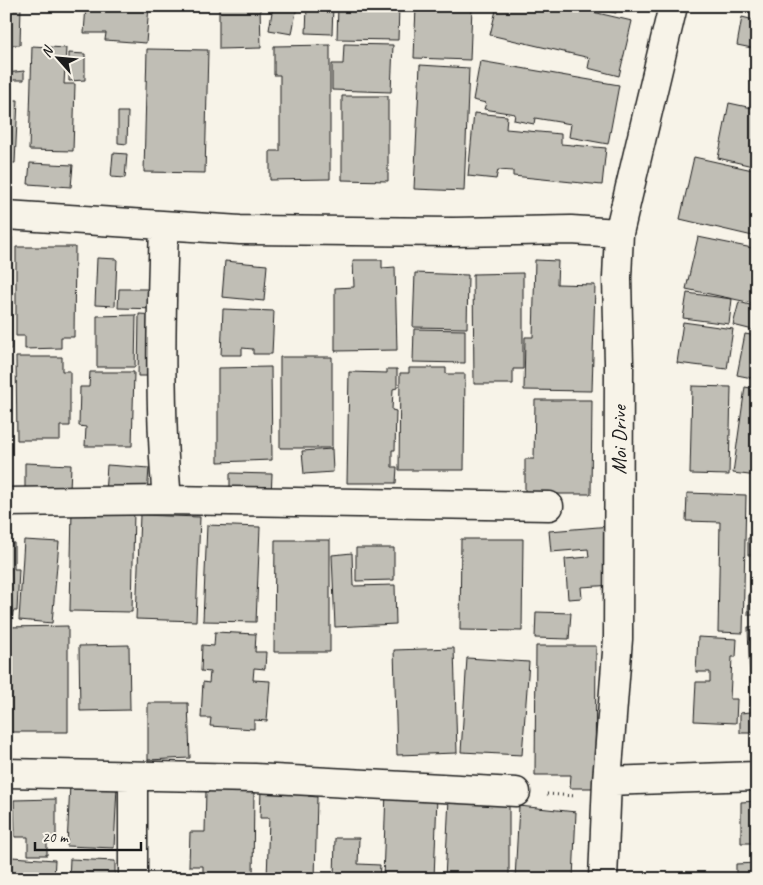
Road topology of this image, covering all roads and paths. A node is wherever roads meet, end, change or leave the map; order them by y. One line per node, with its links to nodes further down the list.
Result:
1 (673, 6): 4 (street, Moi Drive)
2 (6, 215): 3 (street)
3 (164, 227): 4 (street); 5 (street)
4 (619, 233): 11 (street, Moi Drive)
5 (167, 500): 6 (street); 7 (street)
6 (6, 502)
7 (549, 506)
8 (6, 773): 10 (street)
9 (757, 776): 11 (street)
10 (133, 777): 12 (street); 13 (street)
11 (607, 790): 12 (path); 14 (street, Moi Drive)
12 (516, 792)
13 (133, 879)
14 (604, 879)

